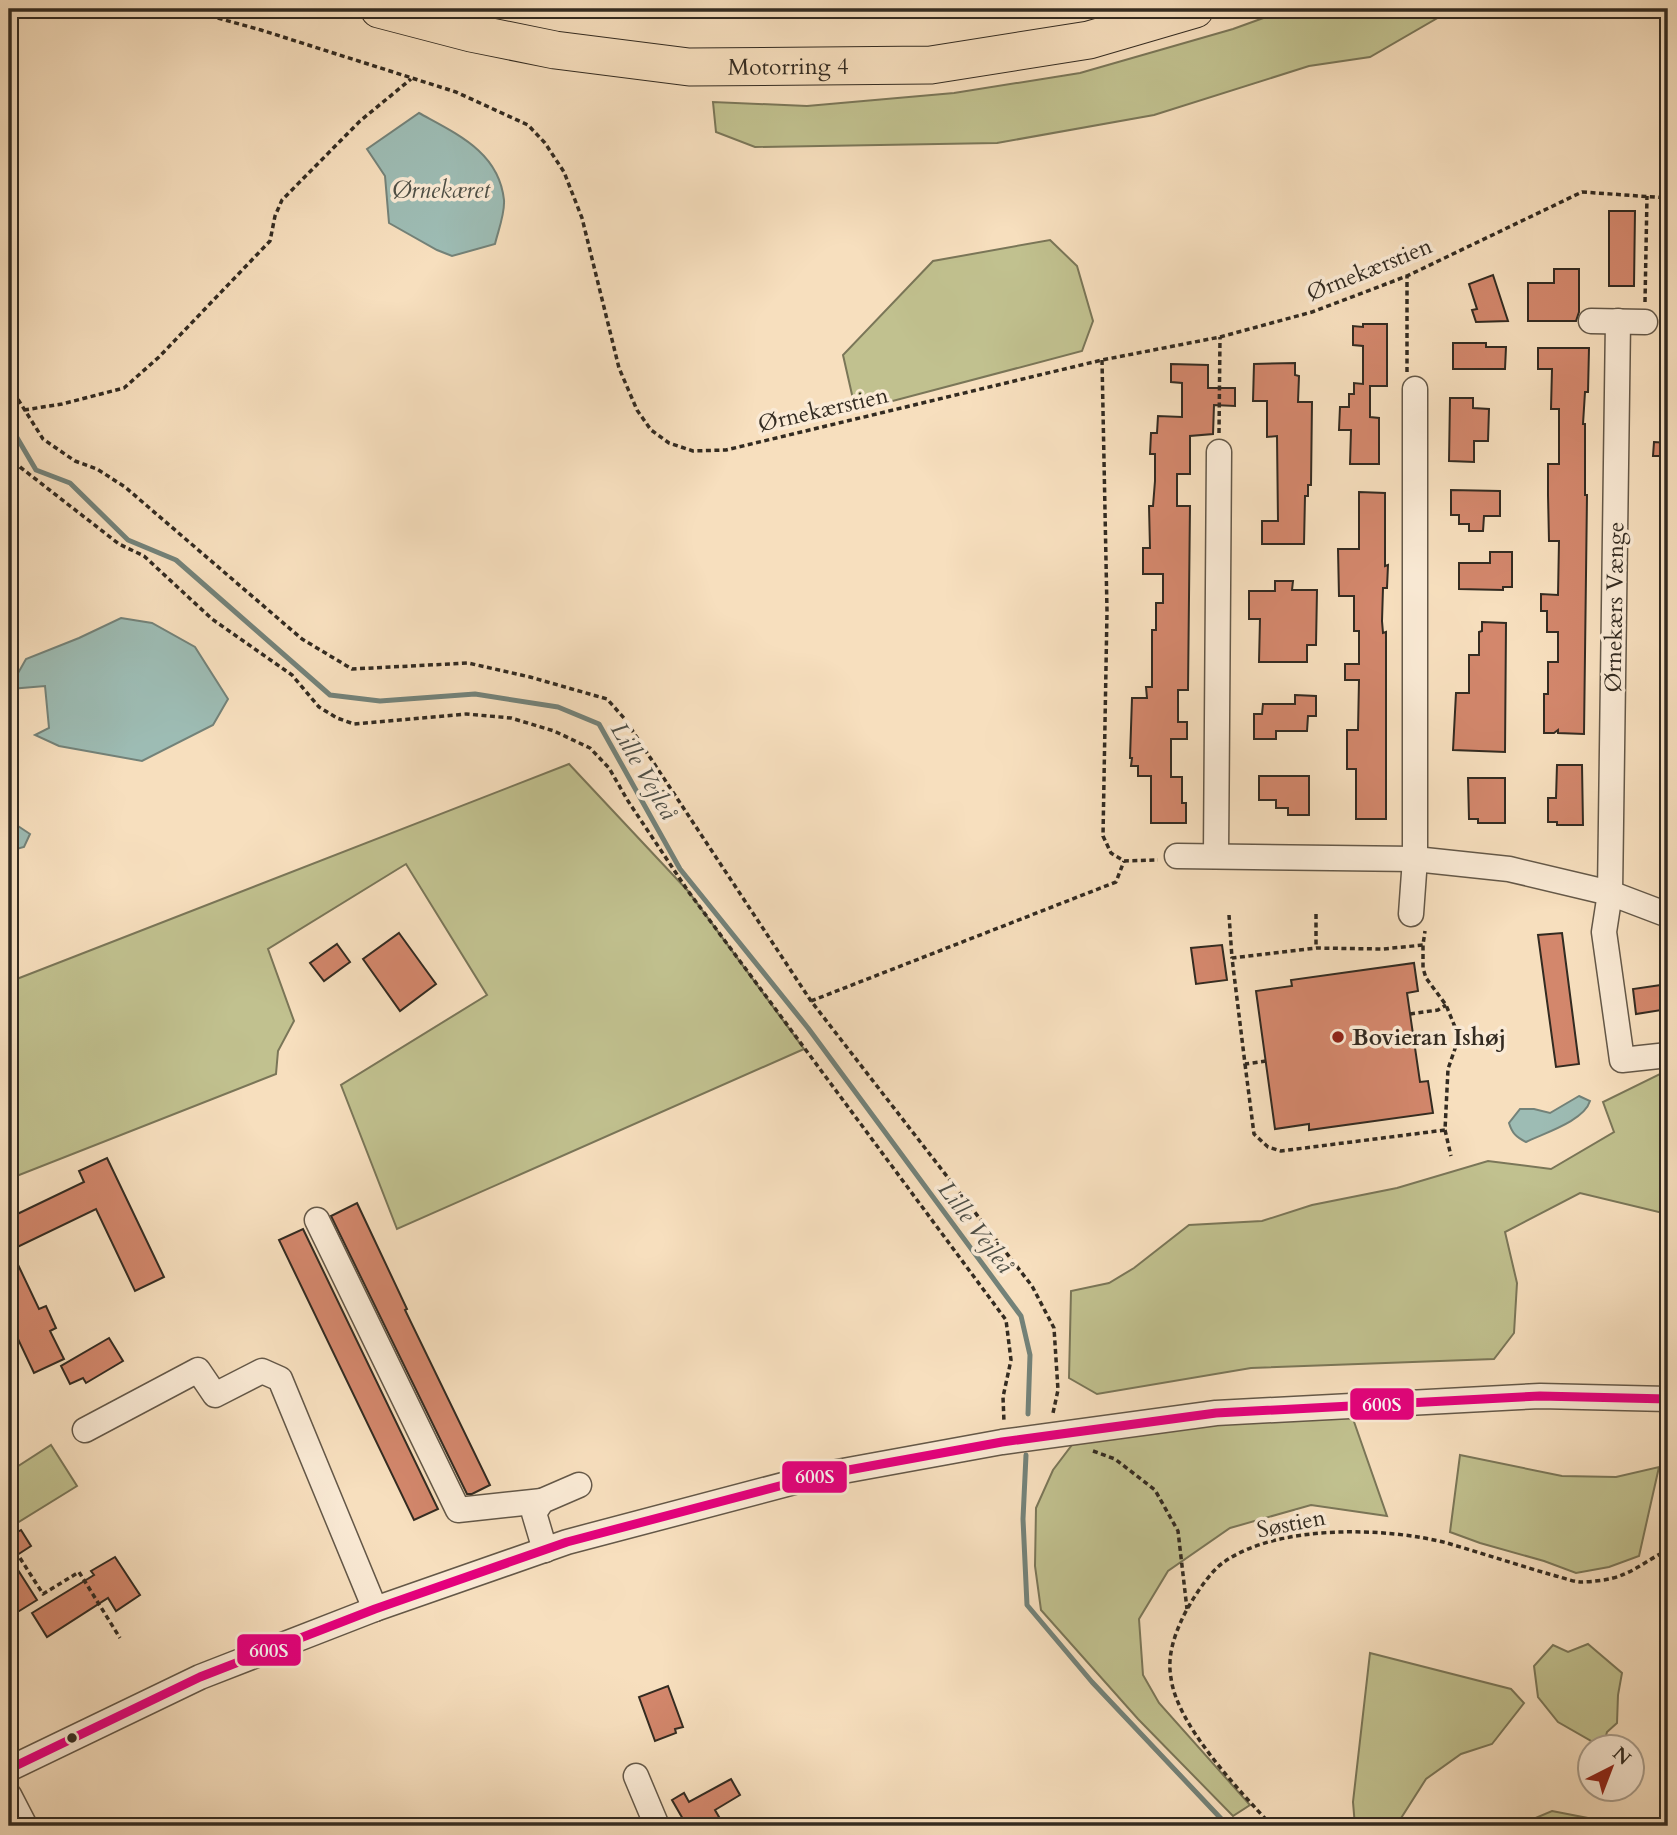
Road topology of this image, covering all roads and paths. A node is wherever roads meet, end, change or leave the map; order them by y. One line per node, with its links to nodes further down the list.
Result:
1 (185, 9): 4 (path, Ørnekærstien)
2 (379, 9): 3 (highway, Motorring 4)
3 (1195, 9)
4 (411, 78): 12 (path, Ørnekærstien); 15 (path)
5 (1647, 196): 6 (path, Ørnekærstien); 7 (path, Ørnekærstien); 10 (path)
6 (1668, 198)
7 (1408, 276): 11 (path, Ørnekærstien); 14 (path)
8 (1591, 321): 9 (street)
9 (1618, 321): 10 (street); 22 (street, Ørnekærs Vænge)
10 (1645, 322)
11 (1220, 337): 12 (path, Ørnekærstien); 16 (path)
12 (1102, 360): 21 (path)
13 (9, 385): 15 (path)
14 (1416, 388): 20 (street)
15 (24, 410): 30 (path)
16 (1219, 452): 18 (street)
17 (9, 454): 42 (path)
18 (1216, 855): 19 (street); 20 (street)
19 (1177, 856): 21 (path)
20 (1415, 859): 22 (street); 26 (street)
21 (1124, 861): 30 (path)
22 (1610, 893): 25 (street); 33 (street, Ørnekærs Vænge)
23 (1316, 914): 28 (path)
24 (1229, 915): 29 (path)
25 (1668, 915)
26 (1418, 920): 27 (path)
27 (1423, 945): 28 (path); 31 (path)
28 (1316, 948): 29 (path)
29 (1232, 958): 35 (path)
30 (810, 1001): 41 (path)
31 (1446, 1006): 32 (path); 36 (path)
32 (1410, 1014)
33 (1668, 1055)
34 (1266, 1061): 35 (path)
35 (1245, 1064): 36 (path)
36 (1445, 1130): 37 (path)
37 (1451, 1156)
38 (317, 1220): 44 (street)
39 (1668, 1399): 41 (street)
40 (85, 1430): 48 (street)
41 (1048, 1436): 42 (street); 49 (path)
42 (1002, 1442): 45 (street)
43 (579, 1485): 44 (street)
44 (542, 1501): 45 (street)
45 (545, 1550): 48 (street)
46 (1668, 1550): 49 (path, Søstien)
47 (20, 1558): 50 (path)
48 (376, 1609): 51 (street)
49 (1187, 1609): 56 (path, Søstien)
50 (120, 1638)
51 (9, 1769)
52 (636, 1776): 55 (street)
53 (9, 1795): 54 (street)
54 (25, 1826)
55 (657, 1826)
56 (1272, 1826)

